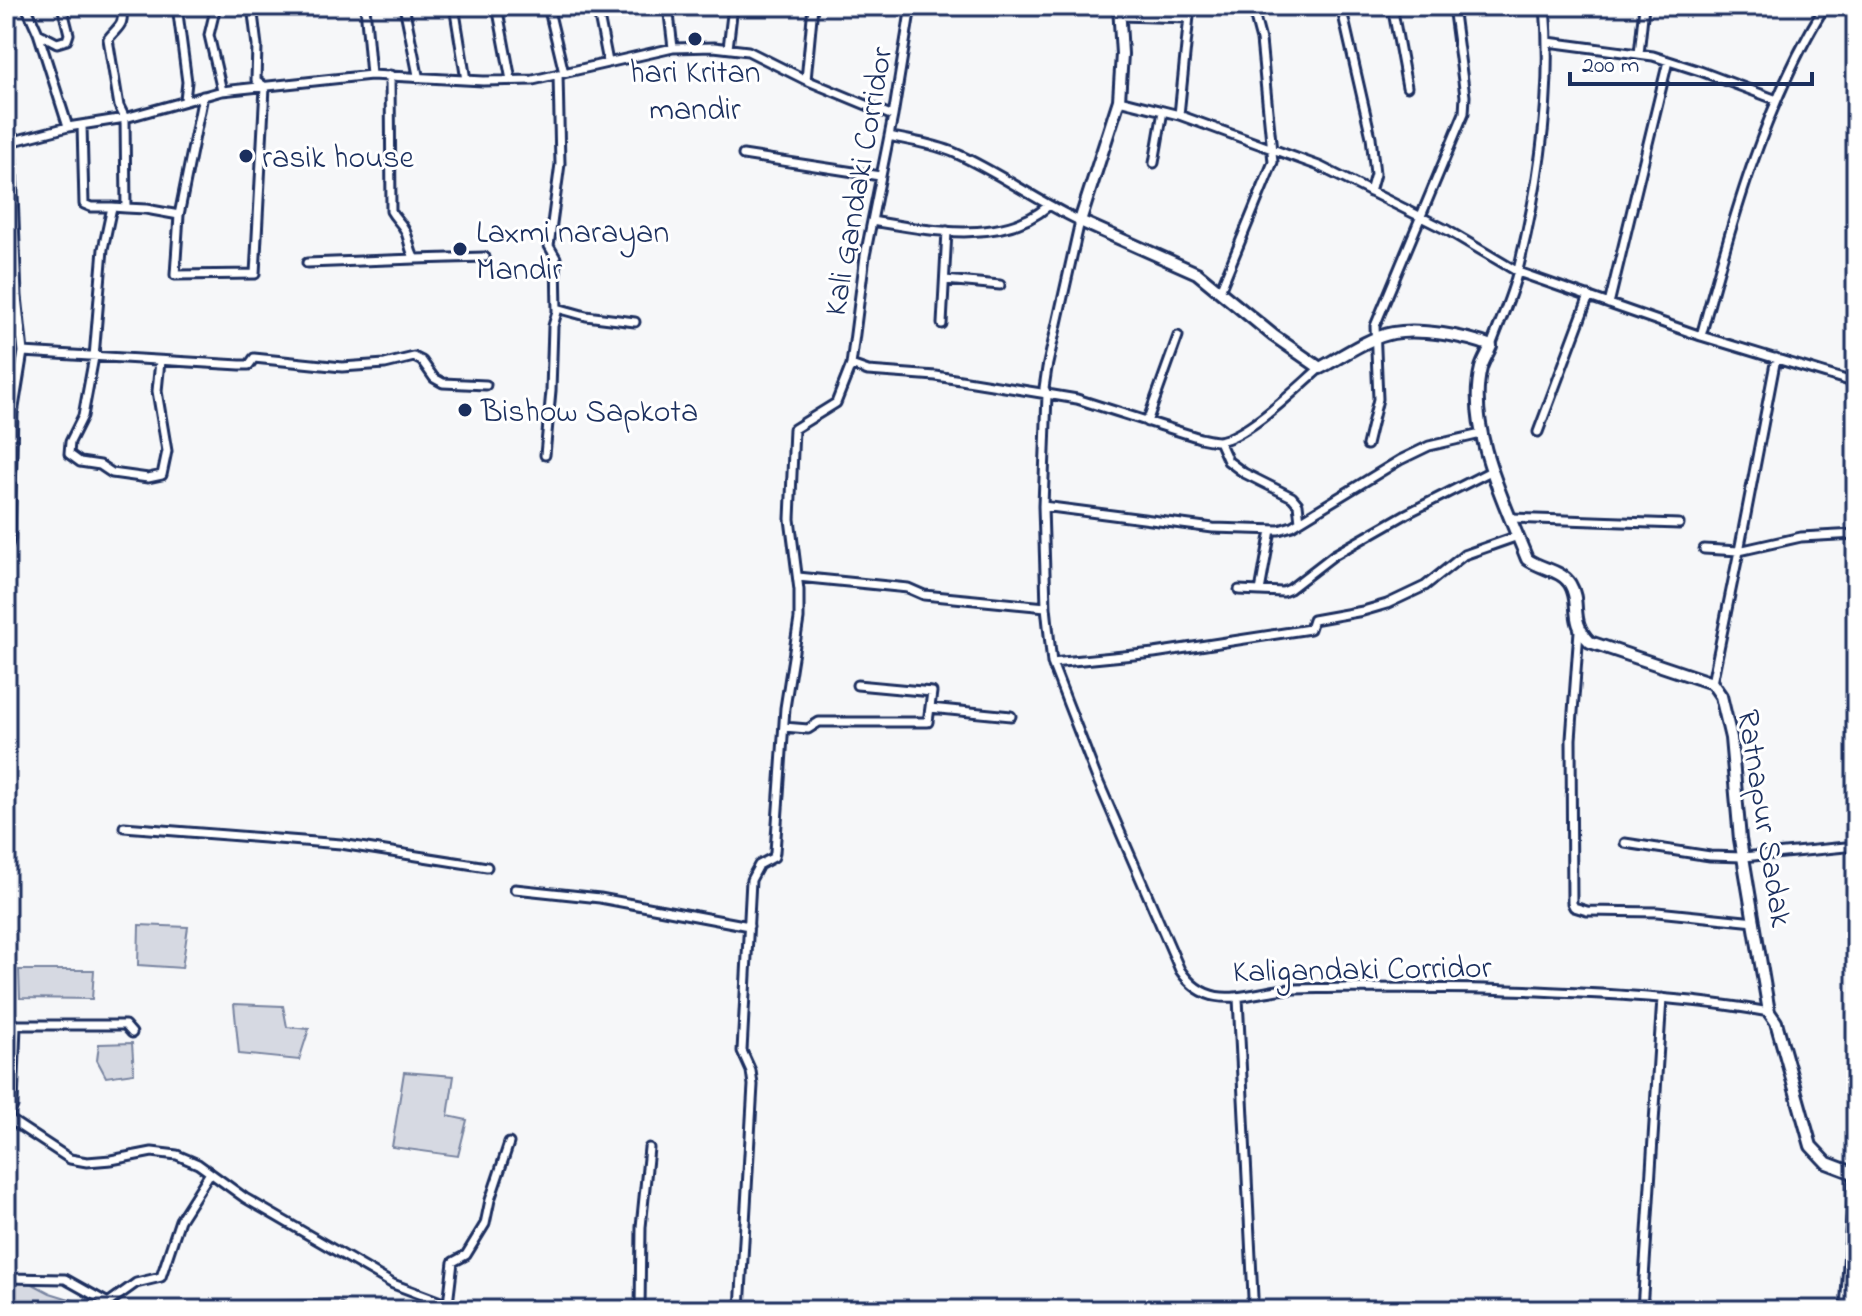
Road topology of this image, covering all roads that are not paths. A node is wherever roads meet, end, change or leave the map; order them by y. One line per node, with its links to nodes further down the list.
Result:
1 (26, 6): 27 (street)
2 (62, 6): 27 (street)
3 (122, 6): 51 (street)
4 (177, 6): 45 (street)
5 (216, 6): 43 (street)
6 (252, 6): 41 (street)
7 (365, 6): 35 (street)
8 (404, 6): 37 (street)
9 (454, 6): 38 (street)
10 (497, 6): 39 (street)
11 (548, 6): 34 (street)
12 (597, 6): 33 (street)
13 (668, 6): 29 (street)
14 (733, 6): 30 (street)
15 (813, 6): 40 (street)
16 (911, 6): 50 (street, Kali Gandaki Corridor)
17 (1190, 6): 26 (street)
18 (1252, 6): 56 (street)
19 (1341, 6): 60 (street)
20 (1392, 6): 42 (street)
21 (1453, 6): 65 (street)
22 (1545, 6): 28 (street)
23 (1644, 6): 31 (street)
24 (1825, 6): 47 (street)
25 (1120, 11): 26 (street); 46 (main road)
26 (1189, 18): 49 (street)
27 (38, 33): 53 (street)
28 (1548, 42): 31 (street); 72 (street)
29 (673, 48): 30 (street); 33 (street)
30 (728, 48): 40 (street)
31 (1639, 54): 32 (street)
32 (1668, 61): 47 (street); 79 (street)
33 (608, 62): 34 (street)
34 (561, 73): 39 (street); 80 (street)
35 (371, 75): 36 (street); 41 (street)
36 (390, 75): 37 (street); 70 (street)
37 (418, 75): 38 (street)
38 (466, 80): 39 (street)
39 (511, 80)
40 (806, 80): 50 (street)
41 (265, 87): 43 (street); 64 (street)
42 (1407, 87)
43 (222, 91): 44 (street)
44 (203, 96): 45 (street); 64 (street)
45 (185, 100): 51 (street)
46 (1119, 100): 48 (street); 67 (main road)
47 (1777, 100): 84 (street)
48 (1163, 111): 49 (street); 58 (street)
49 (1179, 115): 56 (street)
50 (893, 116): 54 (street, Kali Gandaki Corridor)
51 (125, 118): 52 (street); 63 (street)
52 (82, 125): 53 (street); 62 (street)
53 (68, 127): 55 (street)
54 (889, 136): 59 (street, Kali Gandaki Corridor); 61 (street)
55 (8, 142): 74 (street)
56 (1272, 148): 60 (street); 77 (street)
57 (743, 155): 59 (street)
58 (1154, 163)
59 (880, 176): 66 (street, Kali Gandaki Corridor)
60 (1370, 192): 65 (street)
61 (1048, 206): 67 (street); 68 (street)
62 (112, 207): 63 (street); 88 (street)
63 (126, 208): 64 (street)
64 (179, 215)
65 (1420, 217): 72 (street); 85 (street)
66 (872, 221): 68 (street); 91 (street, Kali Gandaki Corridor)
67 (1080, 221): 77 (main road); 95 (street, Kaligandaki Corridor)
68 (947, 231): 73 (street)
69 (485, 257): 70 (street)
70 (415, 259): 71 (street)
71 (307, 263)
72 (1518, 272): 78 (street); 86 (street)
73 (945, 280): 76 (street); 82 (street)
74 (17, 283): 75 (street); 87 (street)
75 (6, 284)
76 (1000, 285)
77 (1220, 291): 92 (main road)
78 (1589, 296): 79 (street); 97 (street)
79 (1609, 304): 84 (street)
80 (557, 308): 81 (street); 101 (street)
81 (635, 322)
82 (942, 324)
83 (1178, 336): 96 (street)
84 (1701, 336): 89 (street)
85 (1375, 339): 86 (main road); 92 (main road); 100 (street)
86 (1491, 346): 98 (main road)
87 (23, 352): 88 (street); 111 (street)
88 (94, 357): 90 (street); 90 (street)
89 (1776, 358): 93 (street); 112 (street)
90 (160, 361): 94 (street)
91 (851, 365): 95 (street); 113 (street, Kali Gandaki Corridor)
92 (1320, 368): 99 (street)
93 (1856, 383)
94 (486, 385)
95 (1047, 394): 96 (street); 103 (street, Kaligandaki Corridor)
96 (1147, 422): 99 (street)
97 (1538, 432)
98 (1481, 434): 102 (main road); 105 (street)
99 (1219, 441): 105 (street)
100 (1367, 445)
101 (545, 455)
102 (1493, 470): 104 (main road); 115 (street)
103 (1043, 506): 107 (street); 116 (street, Kaligandaki Corridor)
104 (1511, 518): 106 (street); 109 (main road)
105 (1300, 521): 107 (street)
106 (1679, 524)
107 (1271, 530): 115 (street)
108 (1856, 534): 112 (street)
109 (1518, 536): 117 (main road); 118 (street)
110 (1704, 549): 112 (street)
111 (6, 551)
112 (1739, 551): 119 (street)
113 (798, 577): 116 (street); 123 (street)
114 (1239, 590): 115 (street)
115 (1260, 591)
116 (1046, 607): 118 (street, Kaligandaki Corridor)
117 (1579, 631): 119 (main road, Ratnapur Sadak); 130 (street)
118 (1052, 663): 132 (street, Kaligandaki Corridor)
119 (1712, 683): 127 (main road, Ratnapur Sadak)
120 (857, 685): 121 (street)
121 (930, 708): 122 (street); 123 (street)
122 (1011, 716)
123 (784, 727): 131 (street)
124 (124, 827): 128 (street)
125 (1625, 843): 127 (street)
126 (1856, 846): 127 (street)
127 (1743, 857): 130 (main road, Ratnapur Sadak)
128 (487, 867)
129 (515, 889): 131 (street)
130 (1755, 922): 134 (main road, Ratnapur Sadak)
131 (749, 926): 145 (street)
132 (1238, 998): 133 (street, Kaligandaki Corridor); 146 (street)
133 (1662, 998): 134 (street, Kaligandaki Corridor); 147 (street)
134 (1769, 1012): 140 (main road)
135 (132, 1033): 136 (street)
136 (7, 1118): 139 (street)
137 (509, 1143): 142 (street)
138 (649, 1148): 144 (street)
139 (210, 1173): 141 (street); 142 (street)
140 (1855, 1174): 148 (street)
141 (6, 1278)
142 (448, 1304): 143 (street)
143 (462, 1310)
144 (640, 1310)
145 (740, 1310)
146 (1251, 1310)
147 (1642, 1310)
148 (1845, 1310)

